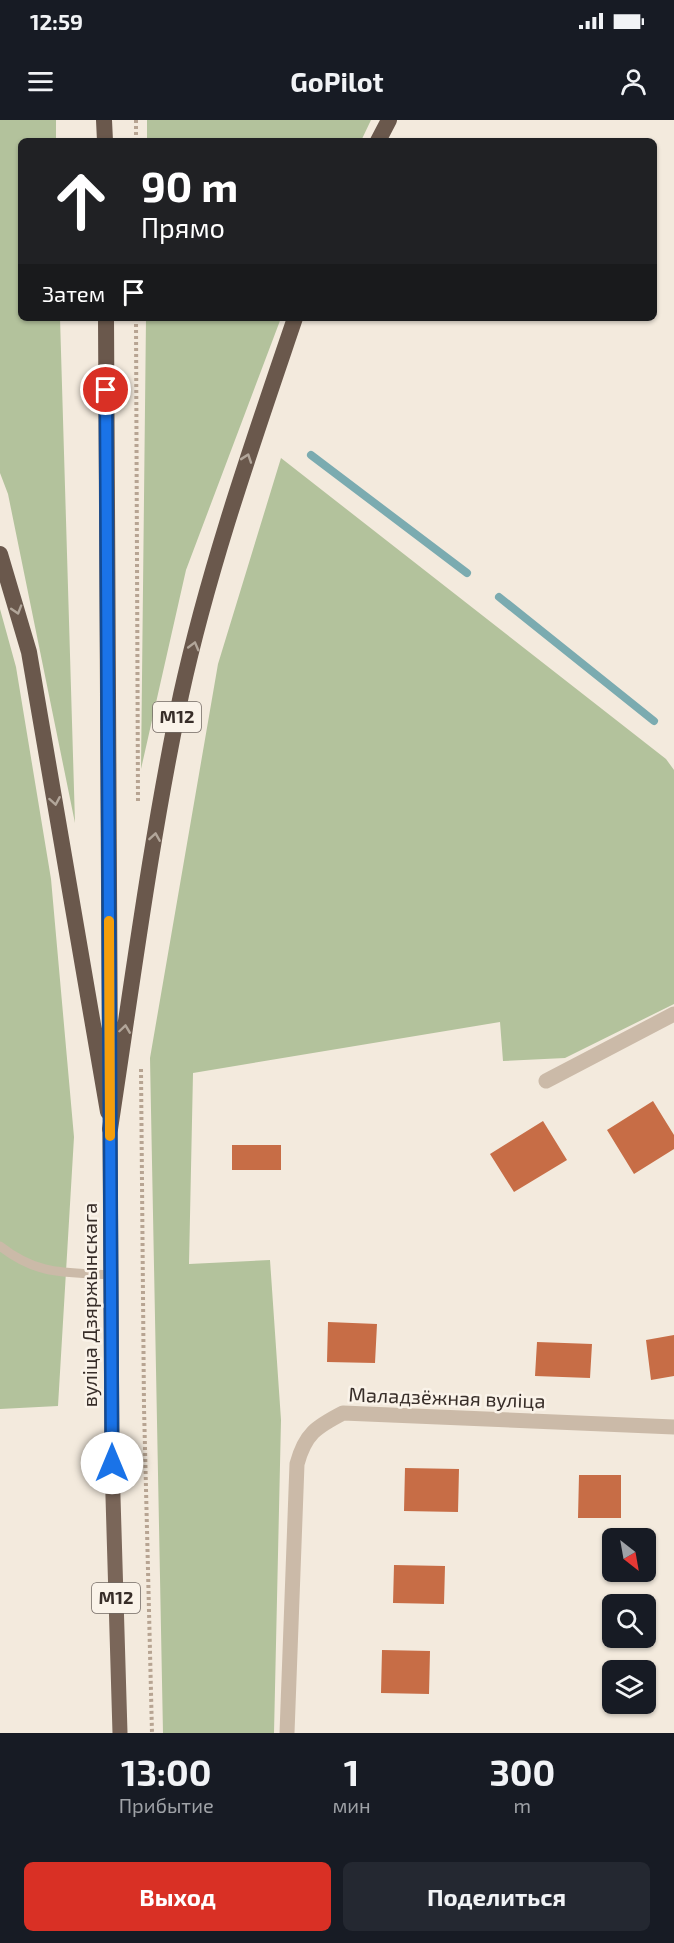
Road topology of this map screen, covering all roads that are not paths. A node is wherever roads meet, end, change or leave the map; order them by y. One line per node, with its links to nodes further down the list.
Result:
1 (104, 120): 3 (highway)
2 (389, 120): 4 (highway)
3 (105, 138)
4 (380, 138)
5 (106, 321): 10 (highway, М12)
6 (295, 321): 10 (highway, М12, one-way to 6)
7 (0, 554): 10 (highway, М12, one-way to 10)
8 (674, 1014): 9 (street)
9 (546, 1081)
10 (110, 1129): 12 (main road, вуліца Дзяржынскага / М12)
11 (0, 1246): 12 (lane)
12 (111, 1275): 14 (main road, вуліца Дзяржынскага / М12)
13 (674, 1427): 15 (street, Маладзёжная вуліца)
14 (120, 1733)
15 (287, 1733)

